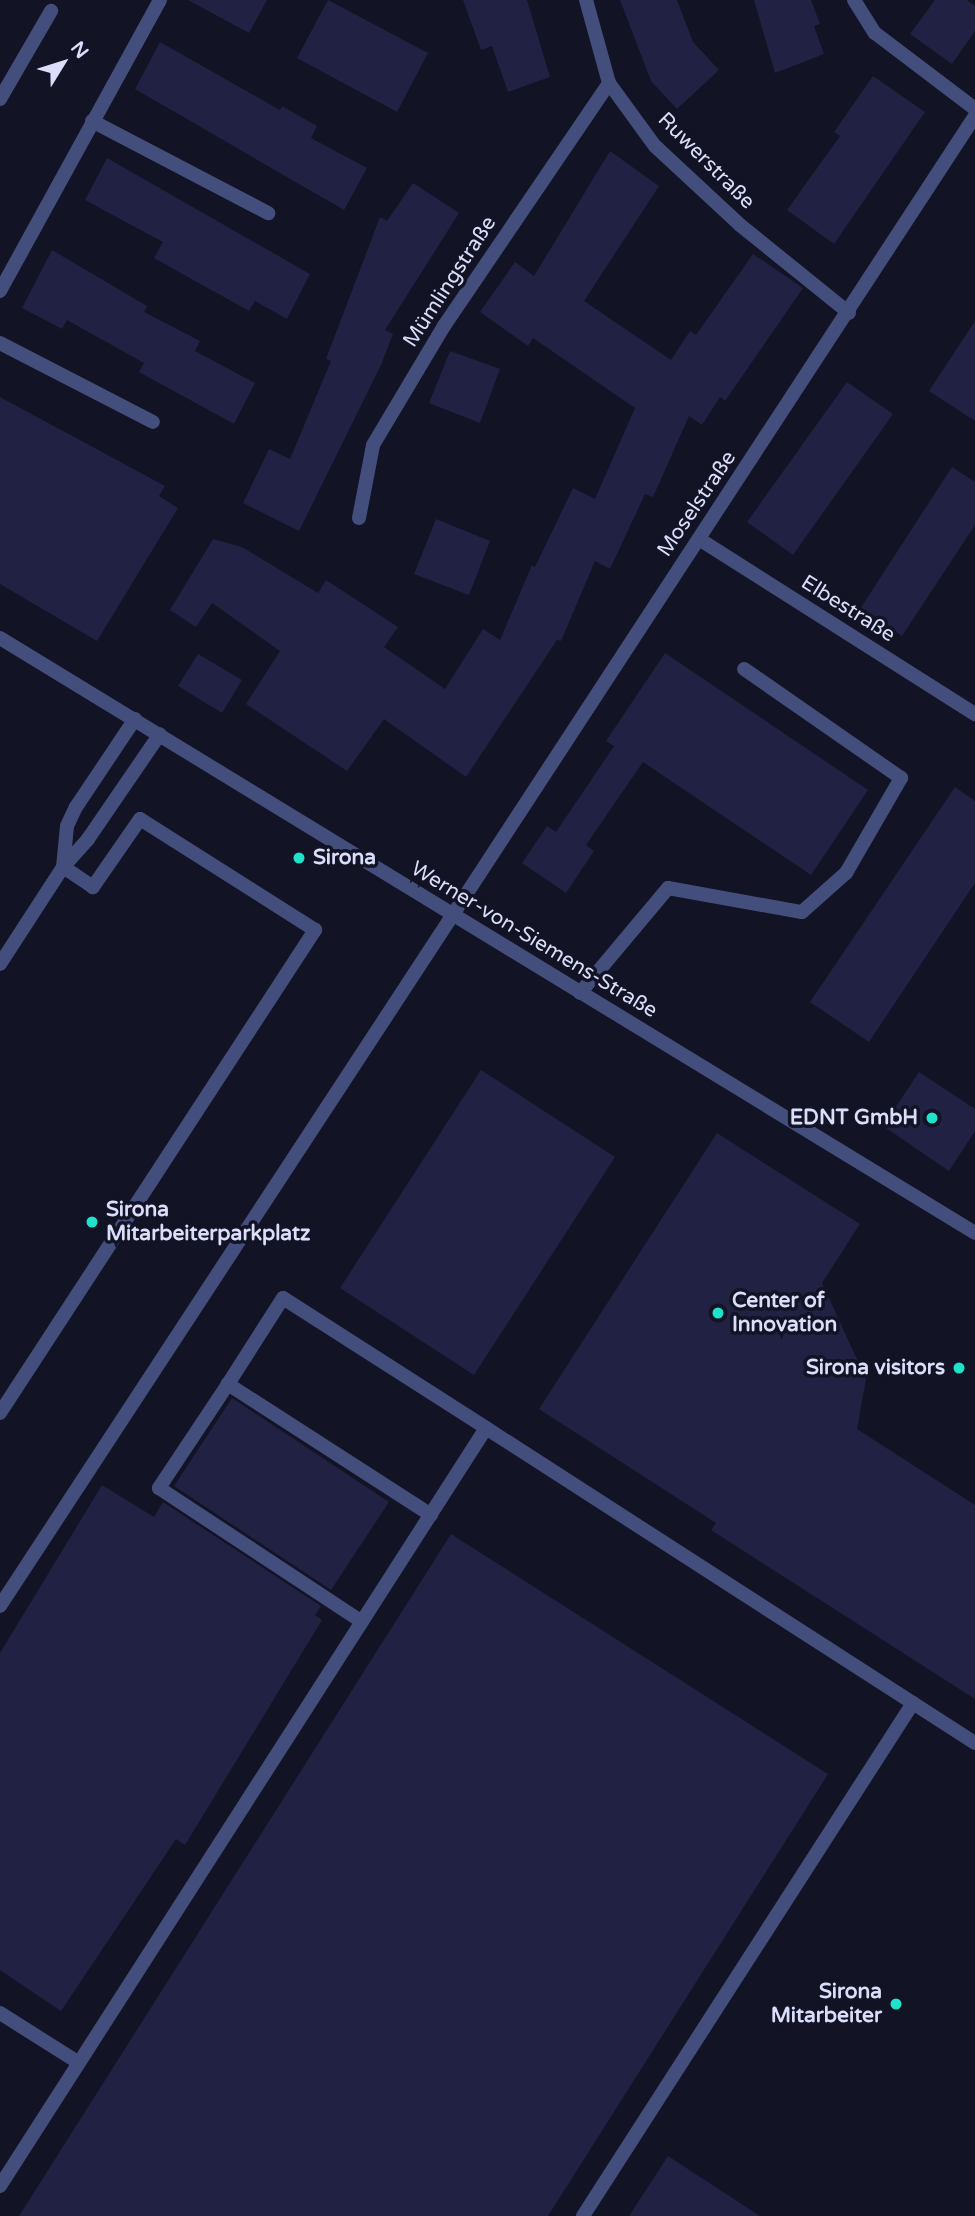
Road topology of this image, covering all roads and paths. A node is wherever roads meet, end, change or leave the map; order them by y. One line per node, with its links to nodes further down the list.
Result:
1 (160, 0): 9 (street)
2 (586, 0): 5 (street, Ruwerstraße)
3 (854, 0): 7 (street)
4 (51, 11): 6 (street)
5 (609, 83): 12 (street, Ruwerstraße); 15 (street, Mümlingstraße)
6 (0, 99)
7 (975, 109)
8 (975, 116): 12 (street, Moselstraße)
9 (92, 121): 10 (street); 11 (street)
10 (268, 213)
11 (0, 291)
12 (849, 313): 16 (street, Moselstraße)
13 (0, 343): 14 (street)
14 (153, 422)
15 (359, 518)
16 (699, 539): 19 (street, Elbestraße); 23 (street, Moselstraße)
17 (0, 638): 20 (street, Werner-von-Siemens-Straße)
18 (744, 669): 25 (street)
19 (975, 714)
20 (135, 719): 21 (street, Werner-von-Siemens-Straße); 22 (street)
21 (160, 734): 22 (street); 23 (street, Werner-von-Siemens-Straße)
22 (63, 867): 24 (street); 28 (street)
23 (452, 916): 25 (street, Werner-von-Siemens-Straße); 31 (street, Moselstraße)
24 (0, 964)
25 (580, 993): 26 (street, Werner-von-Siemens-Straße)
26 (975, 1233)
27 (228, 1384): 29 (street); 30 (street); 32 (street)
28 (0, 1413)
29 (486, 1428): 30 (street); 33 (street)
30 (431, 1515): 32 (street)
31 (0, 1606)
32 (362, 1622): 36 (street)
33 (913, 1703): 34 (street); 38 (street)
34 (975, 1743)
35 (0, 2013): 36 (street)
36 (79, 2063): 37 (street)
37 (0, 2186)
38 (583, 2216)

